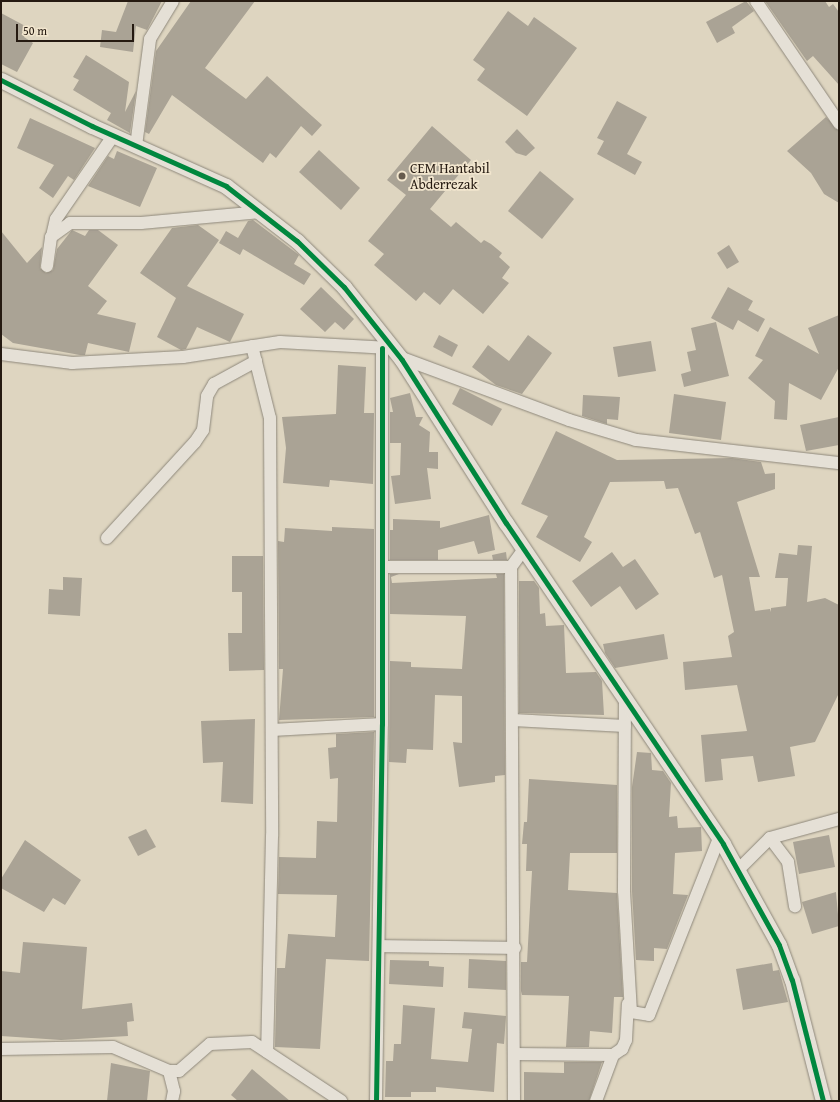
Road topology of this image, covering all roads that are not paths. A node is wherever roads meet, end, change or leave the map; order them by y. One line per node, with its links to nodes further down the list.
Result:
1 (173, 1): 6 (street)
2 (756, 1): 4 (street)
3 (1, 80): 5 (street)
4 (839, 123)
5 (113, 136): 6 (street); 8 (street)
6 (136, 146): 7 (street)
7 (260, 212): 8 (street); 11 (street)
8 (51, 237): 9 (street)
9 (47, 266)
10 (252, 346): 11 (street); 12 (street); 13 (street)
11 (391, 351): 14 (street); 16 (street); 17 (street)
12 (1, 354)
13 (256, 361): 15 (street); 23 (street)
14 (839, 463)
15 (108, 538)
16 (524, 549): 18 (street); 19 (street)
17 (382, 567): 18 (street); 21 (street)
18 (511, 567): 20 (street)
19 (625, 696): 22 (street); 25 (street)
20 (513, 720): 22 (street); 30 (street)
21 (382, 724): 23 (street); 29 (street)
22 (625, 726): 31 (street)
23 (272, 730): 33 (street)
24 (839, 819): 26 (street)
25 (719, 838): 27 (street); 31 (street)
26 (770, 838): 27 (street); 28 (street)
27 (738, 870): 42 (street)
28 (795, 906)
29 (379, 946): 30 (street); 39 (street)
30 (515, 948): 34 (street)
31 (628, 1003): 35 (street)
32 (1, 1049): 36 (street)
33 (267, 1052): 36 (street); 38 (street)
34 (514, 1054): 35 (street); 40 (street)
35 (612, 1055): 41 (street)
36 (169, 1072): 37 (street)
37 (172, 1101)
38 (341, 1101)
39 (376, 1101)
40 (514, 1101)
41 (596, 1101)
42 (824, 1101)

